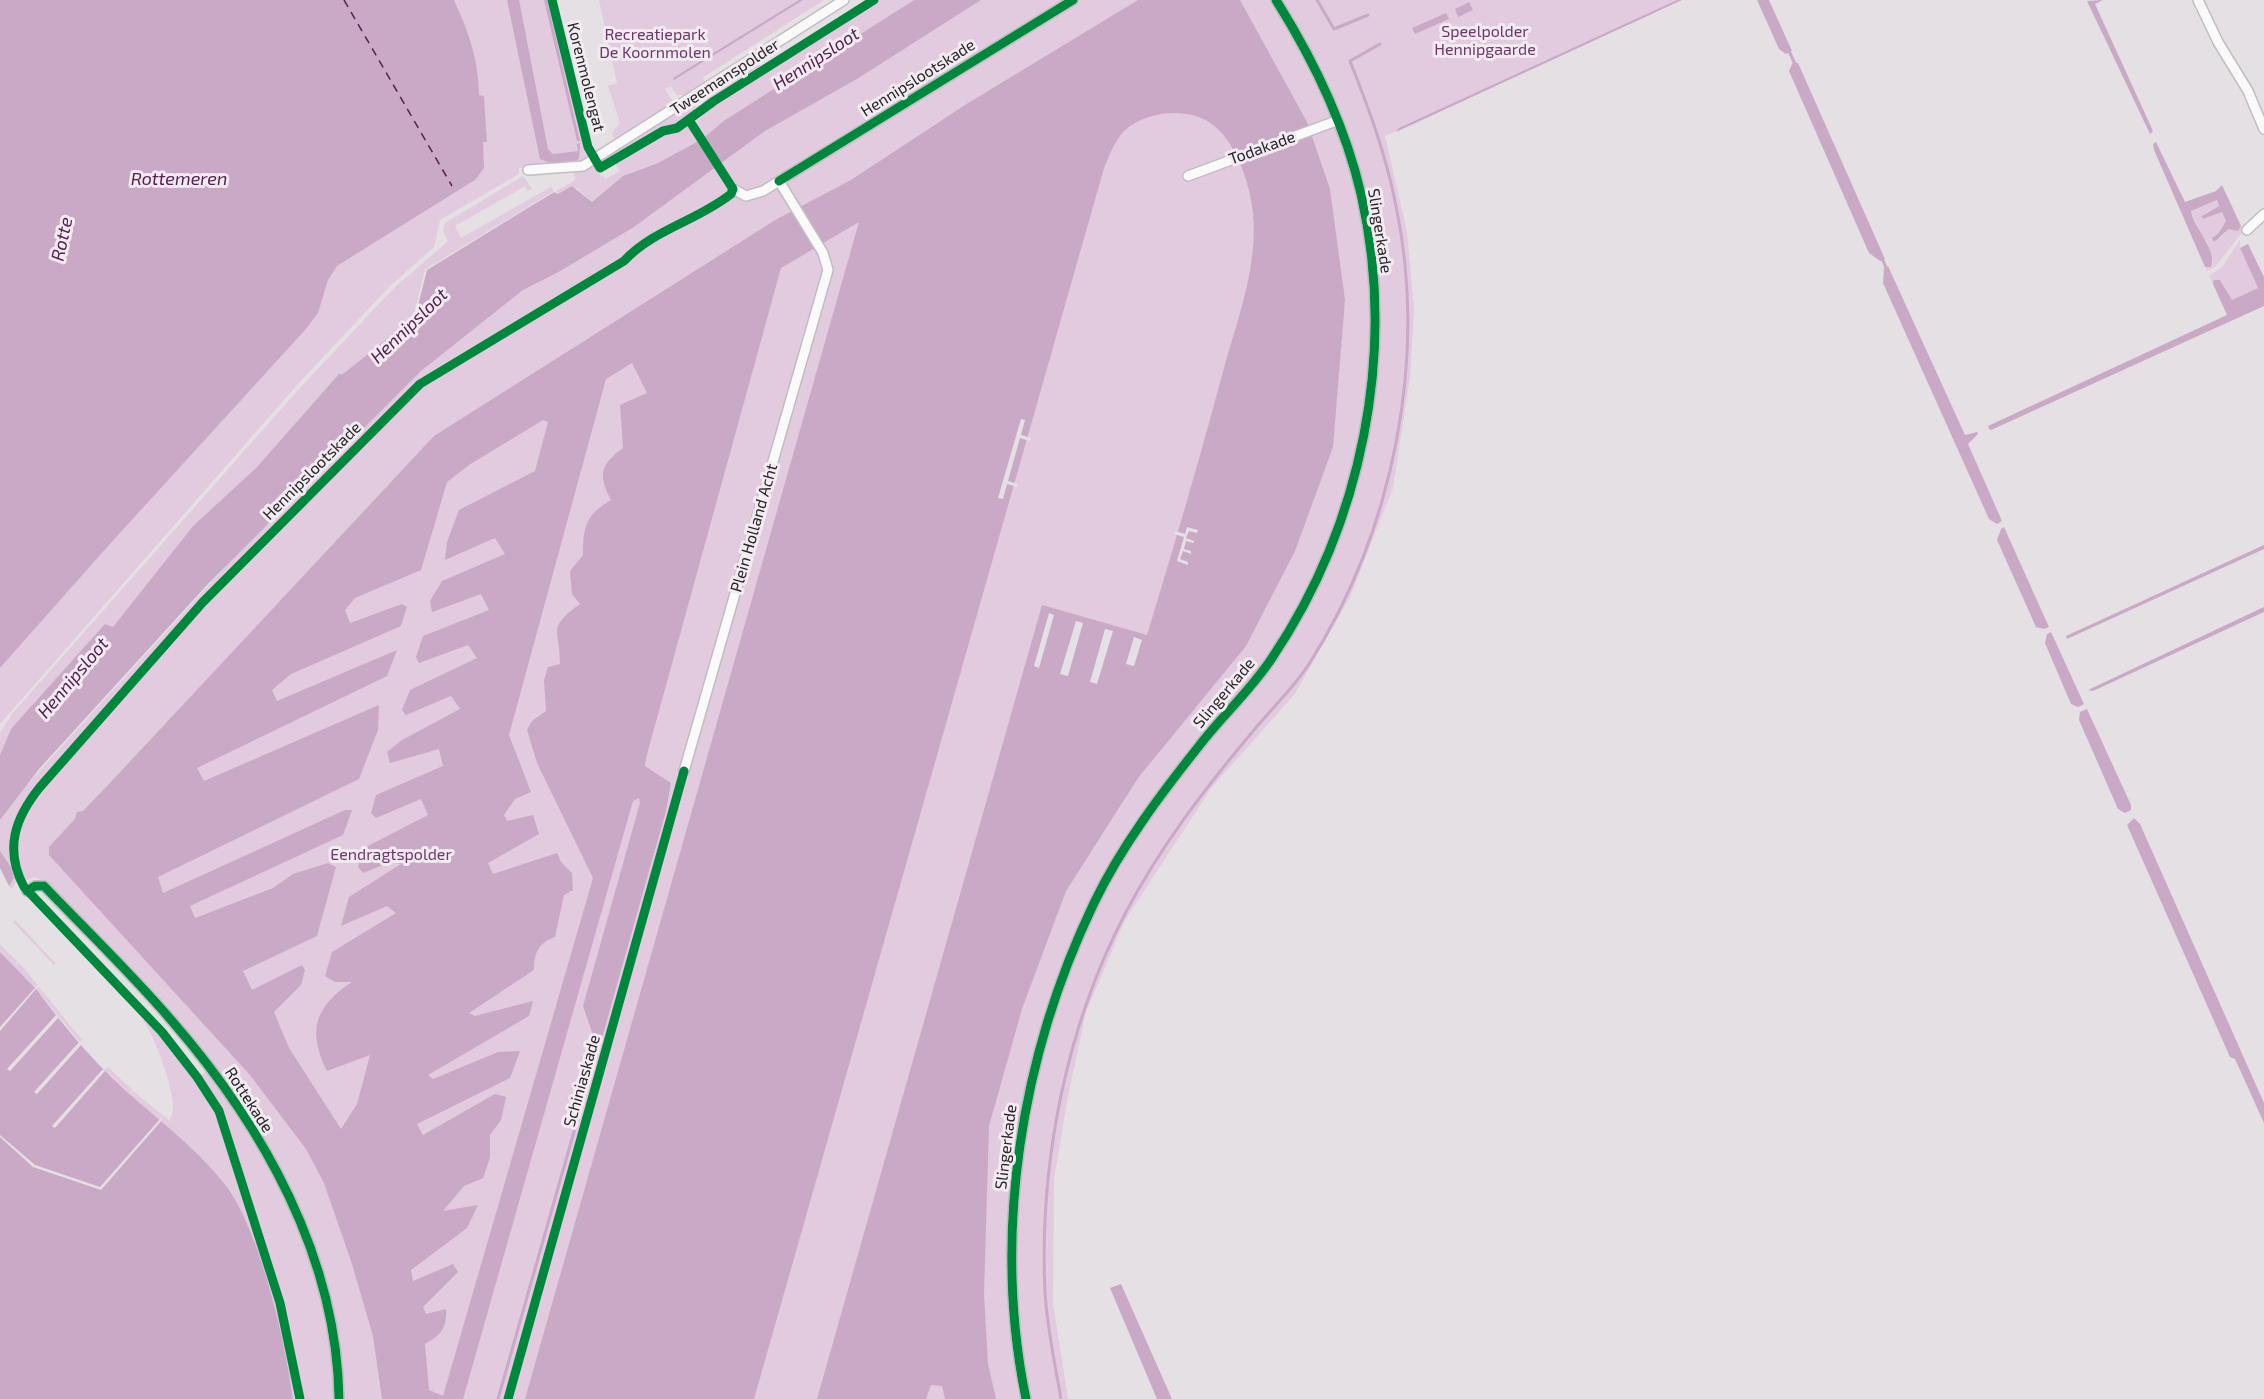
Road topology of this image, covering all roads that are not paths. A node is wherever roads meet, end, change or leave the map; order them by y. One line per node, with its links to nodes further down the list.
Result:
1 (844, 0): 7 (street, Tweemanspolder)
2 (1073, 0): 9 (street, Hennipslootskade)
3 (1276, 0): 5 (street, Slingerkade)
4 (2198, 0): 6 (street)
5 (1336, 121): 8 (street, Todakade); 16 (street, Slingerkade)
6 (2264, 129)
7 (528, 170)
8 (1188, 176)
9 (779, 182): 10 (street, Hennipslootskade); 13 (street, Plein Holland Acht)
10 (733, 189)
11 (2264, 214): 12 (street)
12 (2247, 230)
13 (684, 771)
14 (27, 891): 15 (street, Rottekade)
15 (339, 1399)
16 (1026, 1399)

